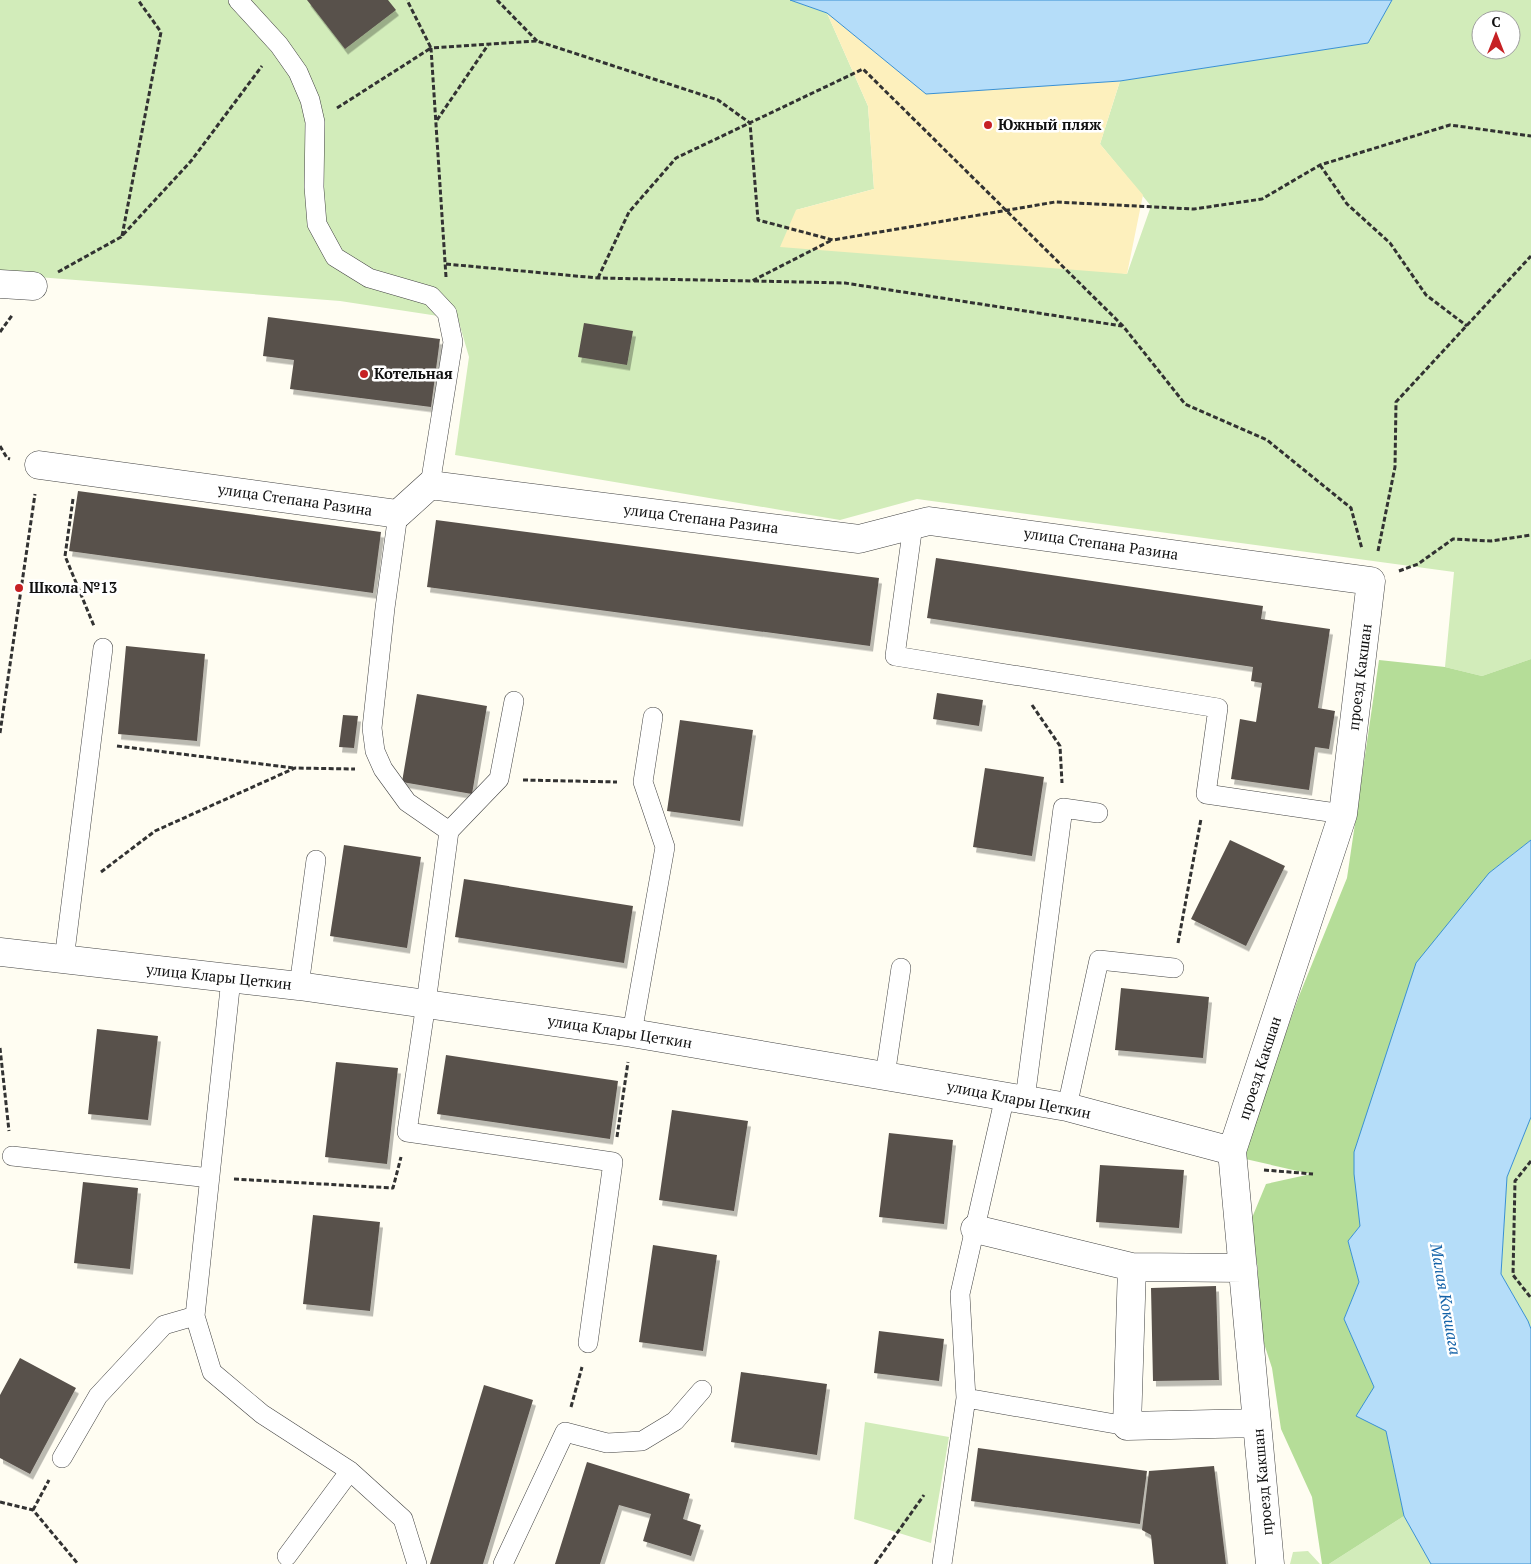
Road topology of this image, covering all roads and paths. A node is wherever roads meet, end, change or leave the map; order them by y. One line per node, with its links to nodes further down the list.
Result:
1 (138, 0): 15 (path)
2 (238, 0): 7 (lane)
3 (407, 0): 8 (path)
4 (497, 0): 5 (path)
5 (537, 41): 6 (path); 11 (path)
6 (489, 44): 8 (path); 9 (path)
7 (279, 45): 10 (lane); 15 (path)
8 (431, 48): 9 (path); 10 (path)
9 (436, 120): 18 (path)
10 (315, 122): 23 (lane)
11 (750, 123): 14 (path); 16 (path); 19 (path)
12 (1531, 136): 13 (path)
13 (1320, 165): 14 (path); 25 (path)
14 (1006, 210): 16 (path); 24 (path)
15 (122, 237): 22 (path)
16 (832, 240): 20 (path)
17 (1531, 256): 25 (path)
18 (446, 264): 19 (path); 23 (path)
19 (598, 278): 20 (path)
20 (752, 281): 24 (path)
21 (0, 284): 22 (street)
22 (33, 286)
23 (447, 313): 28 (lane)
24 (1123, 326): 32 (path)
25 (1467, 326): 32 (path)
26 (39, 465): 27 (street, улица Степана Разина); 37 (path)
27 (76, 471): 29 (street, улица Степана Разина); 33 (path)
28 (430, 485): 29 (street); 30 (street, улица Степана Разина)
29 (398, 514): 40 (lane)
30 (913, 525): 32 (street, улица Степана Разина); 34 (lane)
31 (1531, 535): 32 (path)
32 (1371, 581): 46 (street, проезд Какшан)
33 (103, 648): 38 (lane)
34 (1012, 675): 43 (lane); 44 (path)
35 (514, 700): 41 (lane)
36 (653, 717): 42 (lane)
37 (0, 733)
38 (91, 742): 39 (path); 49 (lane)
39 (295, 768): 40 (path); 49 (path)
40 (383, 769): 47 (lane)
41 (498, 779): 42 (path); 47 (lane)
42 (643, 782): 57 (lane)
43 (1206, 794): 46 (lane); 53 (path)
44 (1064, 808): 45 (lane); 60 (lane)
45 (1098, 813)
46 (1343, 814): 64 (street, проезд Какшан)
47 (449, 831): 56 (lane)
48 (316, 860): 55 (lane)
49 (72, 893): 51 (lane)
50 (0, 952): 51 (street, улица Клары Цеткин)
51 (64, 960): 54 (street, улица Клары Цеткин)
52 (900, 968): 59 (lane)
53 (1174, 968): 61 (lane)
54 (231, 979): 55 (street, улица Клары Цеткин); 68 (lane)
55 (299, 986): 56 (street, улица Клары Цеткин)
56 (426, 1003): 57 (street, улица Клары Цеткин); 62 (lane)
57 (632, 1033): 59 (street, улица Клары Цеткин); 66 (path)
58 (0, 1048): 63 (path)
59 (885, 1076): 60 (street, улица Клары Цеткин)
60 (1015, 1098): 61 (street, улица Клары Цеткин); 69 (lane)
61 (1068, 1107): 64 (street, улица Клары Цеткин)
62 (407, 1132): 66 (lane); 68 (path)
63 (12, 1156): 68 (lane)
64 (1233, 1159): 67 (path); 71 (street, проезд Какшан)
65 (1531, 1161): 72 (path)
66 (613, 1162): 74 (lane)
67 (1313, 1174)
68 (210, 1178): 73 (lane)
69 (975, 1228): 70 (street); 76 (lane)
70 (1132, 1267): 71 (street); 78 (street)
71 (1243, 1268): 77 (street, проезд Какшан)
72 (1531, 1298)
73 (195, 1316): 80 (lane); 81 (lane)
74 (588, 1344): 79 (path)
75 (702, 1390): 79 (lane)
76 (966, 1398): 78 (lane); 90 (lane)
77 (1257, 1423): 78 (street); 91 (street, проезд Какшан)
78 (1127, 1426)
79 (564, 1432): 88 (lane)
80 (62, 1458): 84 (path)
81 (350, 1471): 85 (lane); 87 (lane)
82 (925, 1494): 89 (path)
83 (0, 1502): 84 (path)
84 (33, 1510): 86 (path)
85 (287, 1556)
86 (78, 1564)
87 (417, 1564)
88 (503, 1564)
89 (875, 1564)
90 (942, 1564)
91 (1270, 1564)

